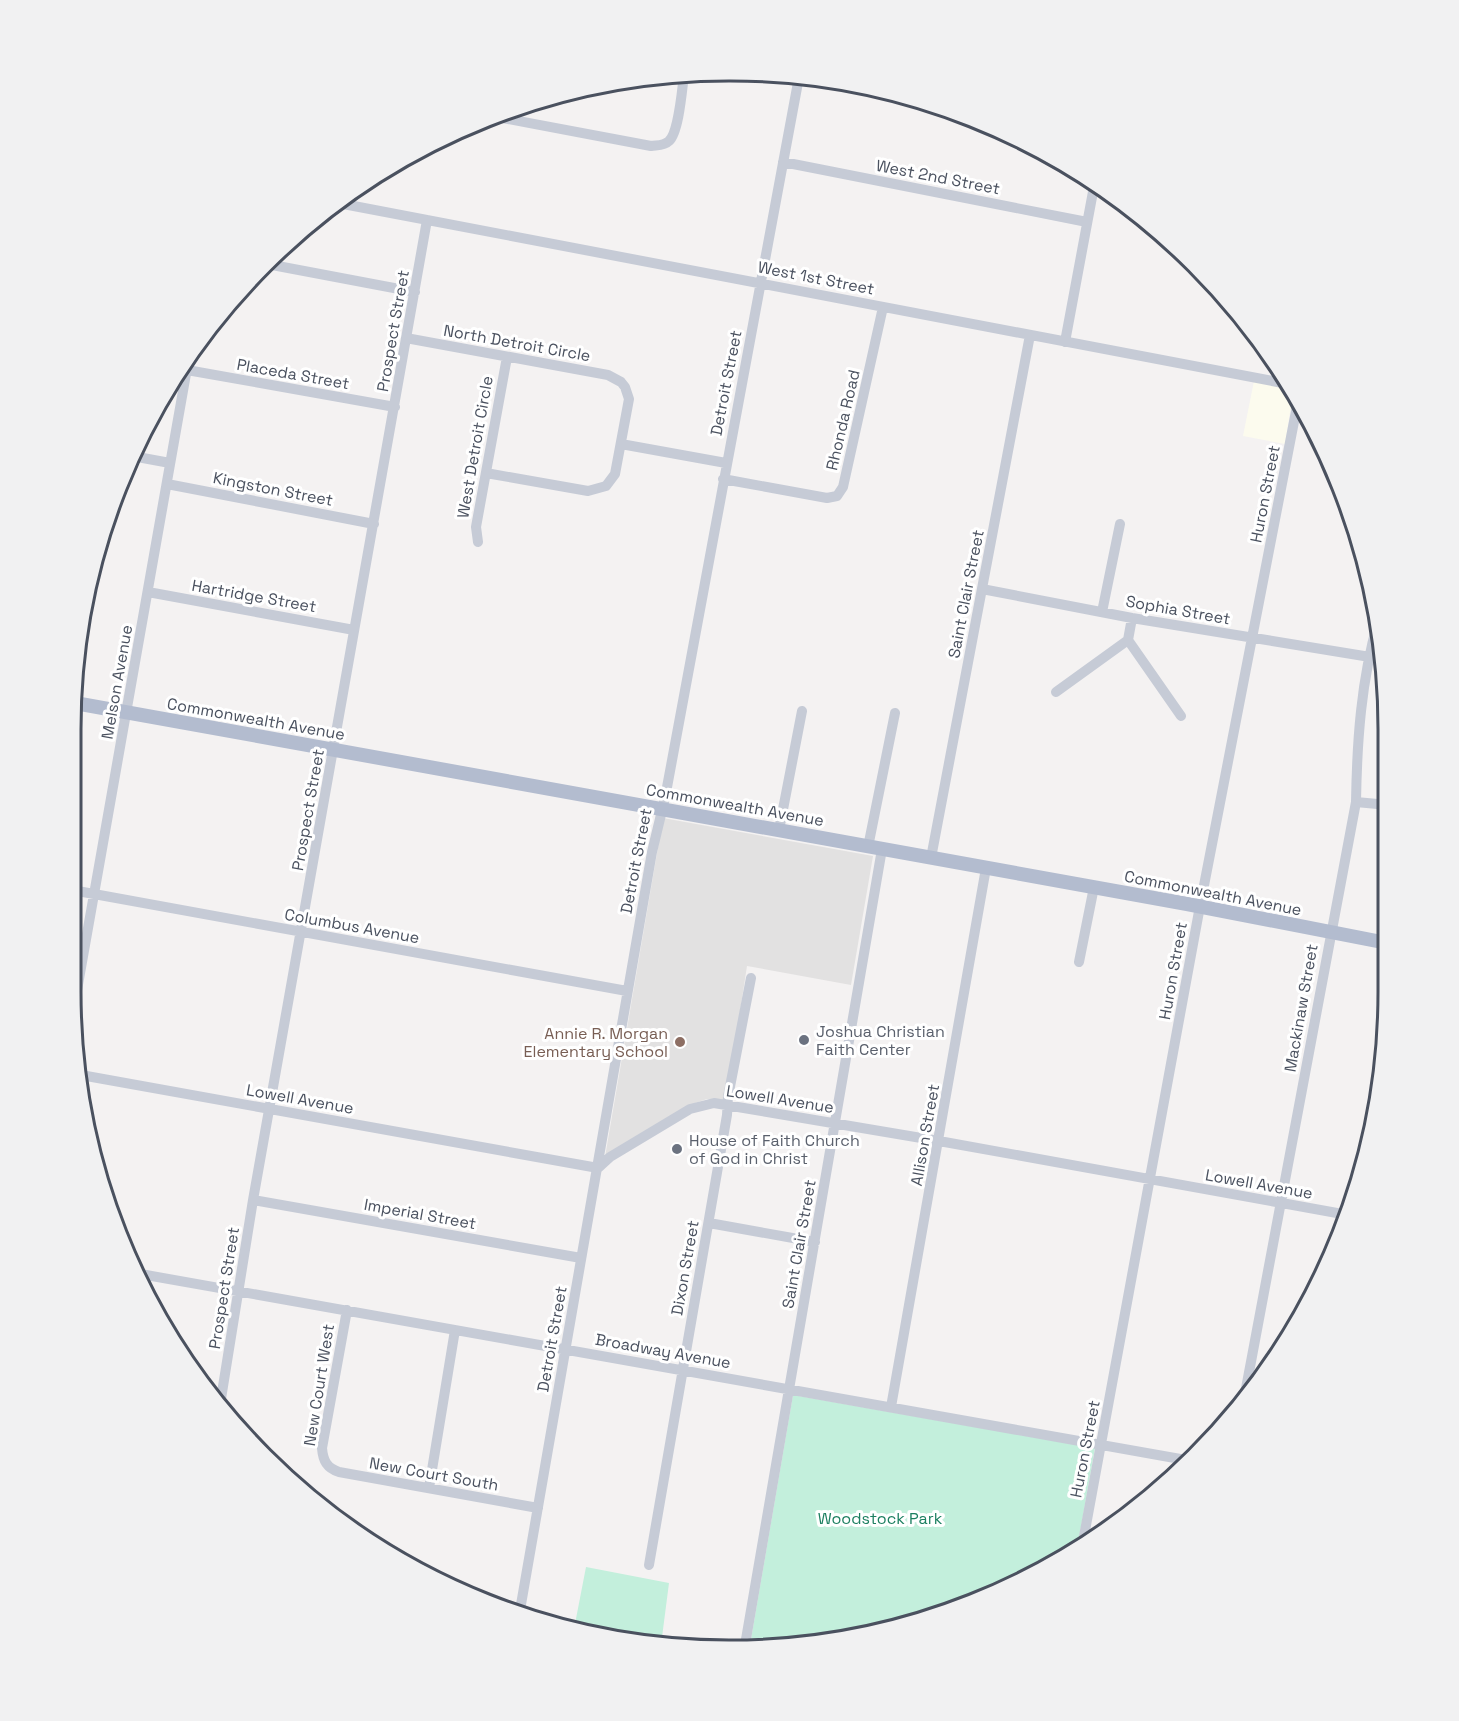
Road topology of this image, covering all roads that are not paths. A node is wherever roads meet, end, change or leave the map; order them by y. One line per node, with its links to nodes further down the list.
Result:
1 (683, 83): 3 (street)
2 (797, 85): 4 (street, Detroit Street)
3 (510, 119)
4 (783, 162): 8 (street, West 2nd Street); 10 (street, Detroit Street)
5 (1093, 192): 8 (street)
6 (349, 205): 7 (street, West 1st Street)
7 (428, 220): 10 (street, West 1st Street); 11 (street, Prospect Street)
8 (1087, 222): 15 (street)
9 (277, 266): 11 (street)
10 (760, 282): 12 (street, West 1st Street); 25 (street, Detroit Street)
11 (414, 292): 14 (street, Prospect Street)
12 (883, 306): 13 (street, West 1st Street); 27 (street, Rhonda Road)
13 (1030, 335): 15 (street, West 1st Street); 32 (street, Saint Clair Street)
14 (406, 338): 16 (street, North Detroit Circle); 20 (street, Prospect Street)
15 (1065, 342): 19 (street, West 1st Street)
16 (507, 357): 22 (street, North Detroit Circle); 26 (street, West Detroit Circle)
17 (189, 371): 20 (street, Placeda Street)
18 (185, 378): 24 (street, Melson Avenue)
19 (1277, 382)
20 (394, 407): 29 (street, Prospect Street)
21 (1296, 414): 37 (street, Huron Street)
22 (621, 444): 25 (street); 26 (street)
23 (141, 458): 24 (street)
24 (170, 463): 28 (street, Melson Avenue)
25 (726, 463): 27 (street, Detroit Street)
26 (486, 473): 31 (street, West Detroit Circle)
27 (723, 479): 50 (street, Detroit Street)
28 (167, 484): 29 (street, Kingston Street); 33 (street, Melson Avenue)
29 (374, 524): 36 (street, Prospect Street)
30 (1120, 524): 34 (street)
31 (478, 542)
32 (982, 589): 34 (street, Sophia Street); 53 (street, Saint Clair Street)
33 (148, 592): 36 (street, Hartridge Street); 44 (street, Melson Avenue)
34 (1102, 612): 35 (street, Sophia Street)
35 (1132, 618): 37 (street, Sophia Street); 38 (street)
36 (354, 630): 47 (street, Prospect Street)
37 (1252, 637): 40 (street, Sophia Street); 58 (street, Huron Street)
38 (1128, 640): 41 (street); 46 (street)
39 (1372, 647): 40 (street, Mackinaw Street)
40 (1370, 657): 48 (street, Mackinaw Street)
41 (1056, 692)
42 (82, 704): 44 (main road, Commonwealth Avenue)
43 (802, 711): 51 (street)
44 (127, 712): 47 (main road, Commonwealth Avenue); 57 (street, Melson Avenue)
45 (896, 713): 52 (street, Saint Clair Street)
46 (1181, 716)
47 (333, 750): 50 (main road, Commonwealth Avenue); 59 (street, Prospect Street)
48 (1356, 801): 49 (street); 60 (street, Mackinaw Street)
49 (1378, 804)
50 (662, 809): 51 (main road, Commonwealth Avenue); 65 (street, Detroit Street)
51 (779, 830): 52 (main road, Commonwealth Avenue)
52 (875, 848): 53 (main road, Commonwealth Avenue); 69 (street, Saint Clair Street)
53 (931, 858): 54 (main road, Commonwealth Avenue)
54 (986, 868): 55 (main road, Commonwealth Avenue); 70 (street, Allison Street)
55 (1094, 887): 58 (main road, Commonwealth Avenue); 62 (street)
56 (81, 892): 57 (street, Columbus Avenue)
57 (94, 894): 59 (street, Columbus Avenue); 63 (street, Melson Avenue)
58 (1200, 906): 60 (main road, Commonwealth Avenue); 72 (street, Huron Street)
59 (302, 932): 65 (street, Columbus Avenue); 68 (street, Prospect Street)
60 (1330, 933): 61 (main road, Commonwealth Avenue); 74 (street, Mackinaw Street)
61 (1378, 941)
62 (1079, 962)
63 (81, 968)
64 (751, 978): 67 (street, Dixon Street)
65 (627, 991): 71 (street, Detroit Street)
66 (87, 1076): 68 (street, Lowell Avenue)
67 (728, 1105): 69 (street, Lowell Avenue); 71 (street, Lowell Avenue); 76 (street, Dixon Street)
68 (271, 1109): 71 (street, Lowell Avenue); 73 (street, Prospect Street)
69 (835, 1123): 70 (street, Lowell Avenue); 77 (street, Saint Clair Street)
70 (939, 1141): 72 (street, Lowell Avenue); 88 (street, Allison Street)
71 (598, 1168): 78 (street, Detroit Street)
72 (1150, 1179): 74 (street, Lowell Avenue); 89 (street, Huron Street)
73 (253, 1200): 78 (street, Imperial Street); 80 (street, Prospect Street)
74 (1281, 1203): 75 (street, Lowell Avenue); 85 (street, Mackinaw Street)
75 (1339, 1213)
76 (709, 1223): 77 (street); 84 (street, Dixon Street)
77 (815, 1242): 86 (street, Saint Clair Street)
78 (581, 1258): 83 (street, Detroit Street)
79 (147, 1275): 80 (street, Broadway Avenue)
80 (238, 1291): 81 (street, Broadway Avenue); 87 (street, Prospect Street)
81 (347, 1310): 82 (street, Broadway Avenue); 91 (street, New Court West)
82 (455, 1330): 83 (street, Broadway Avenue); 92 (street)
83 (565, 1348): 84 (street, Broadway Avenue); 93 (street, Detroit Street)
84 (682, 1370): 86 (street, Broadway Avenue); 95 (street, Dixon Street)
85 (1247, 1382)
86 (789, 1389): 88 (street, Broadway Avenue); 97 (street, Saint Clair Street)
87 (222, 1394)
88 (891, 1407): 89 (street, Broadway Avenue)
89 (1101, 1445): 90 (street, Broadway Avenue); 94 (street, Huron Street)
90 (1179, 1459)
91 (326, 1464): 92 (street, New Court South)
92 (429, 1488): 93 (street, New Court South)
93 (538, 1508): 96 (street, Detroit Street)
94 (1084, 1534)
95 (649, 1565)
96 (521, 1606)
97 (746, 1640)

